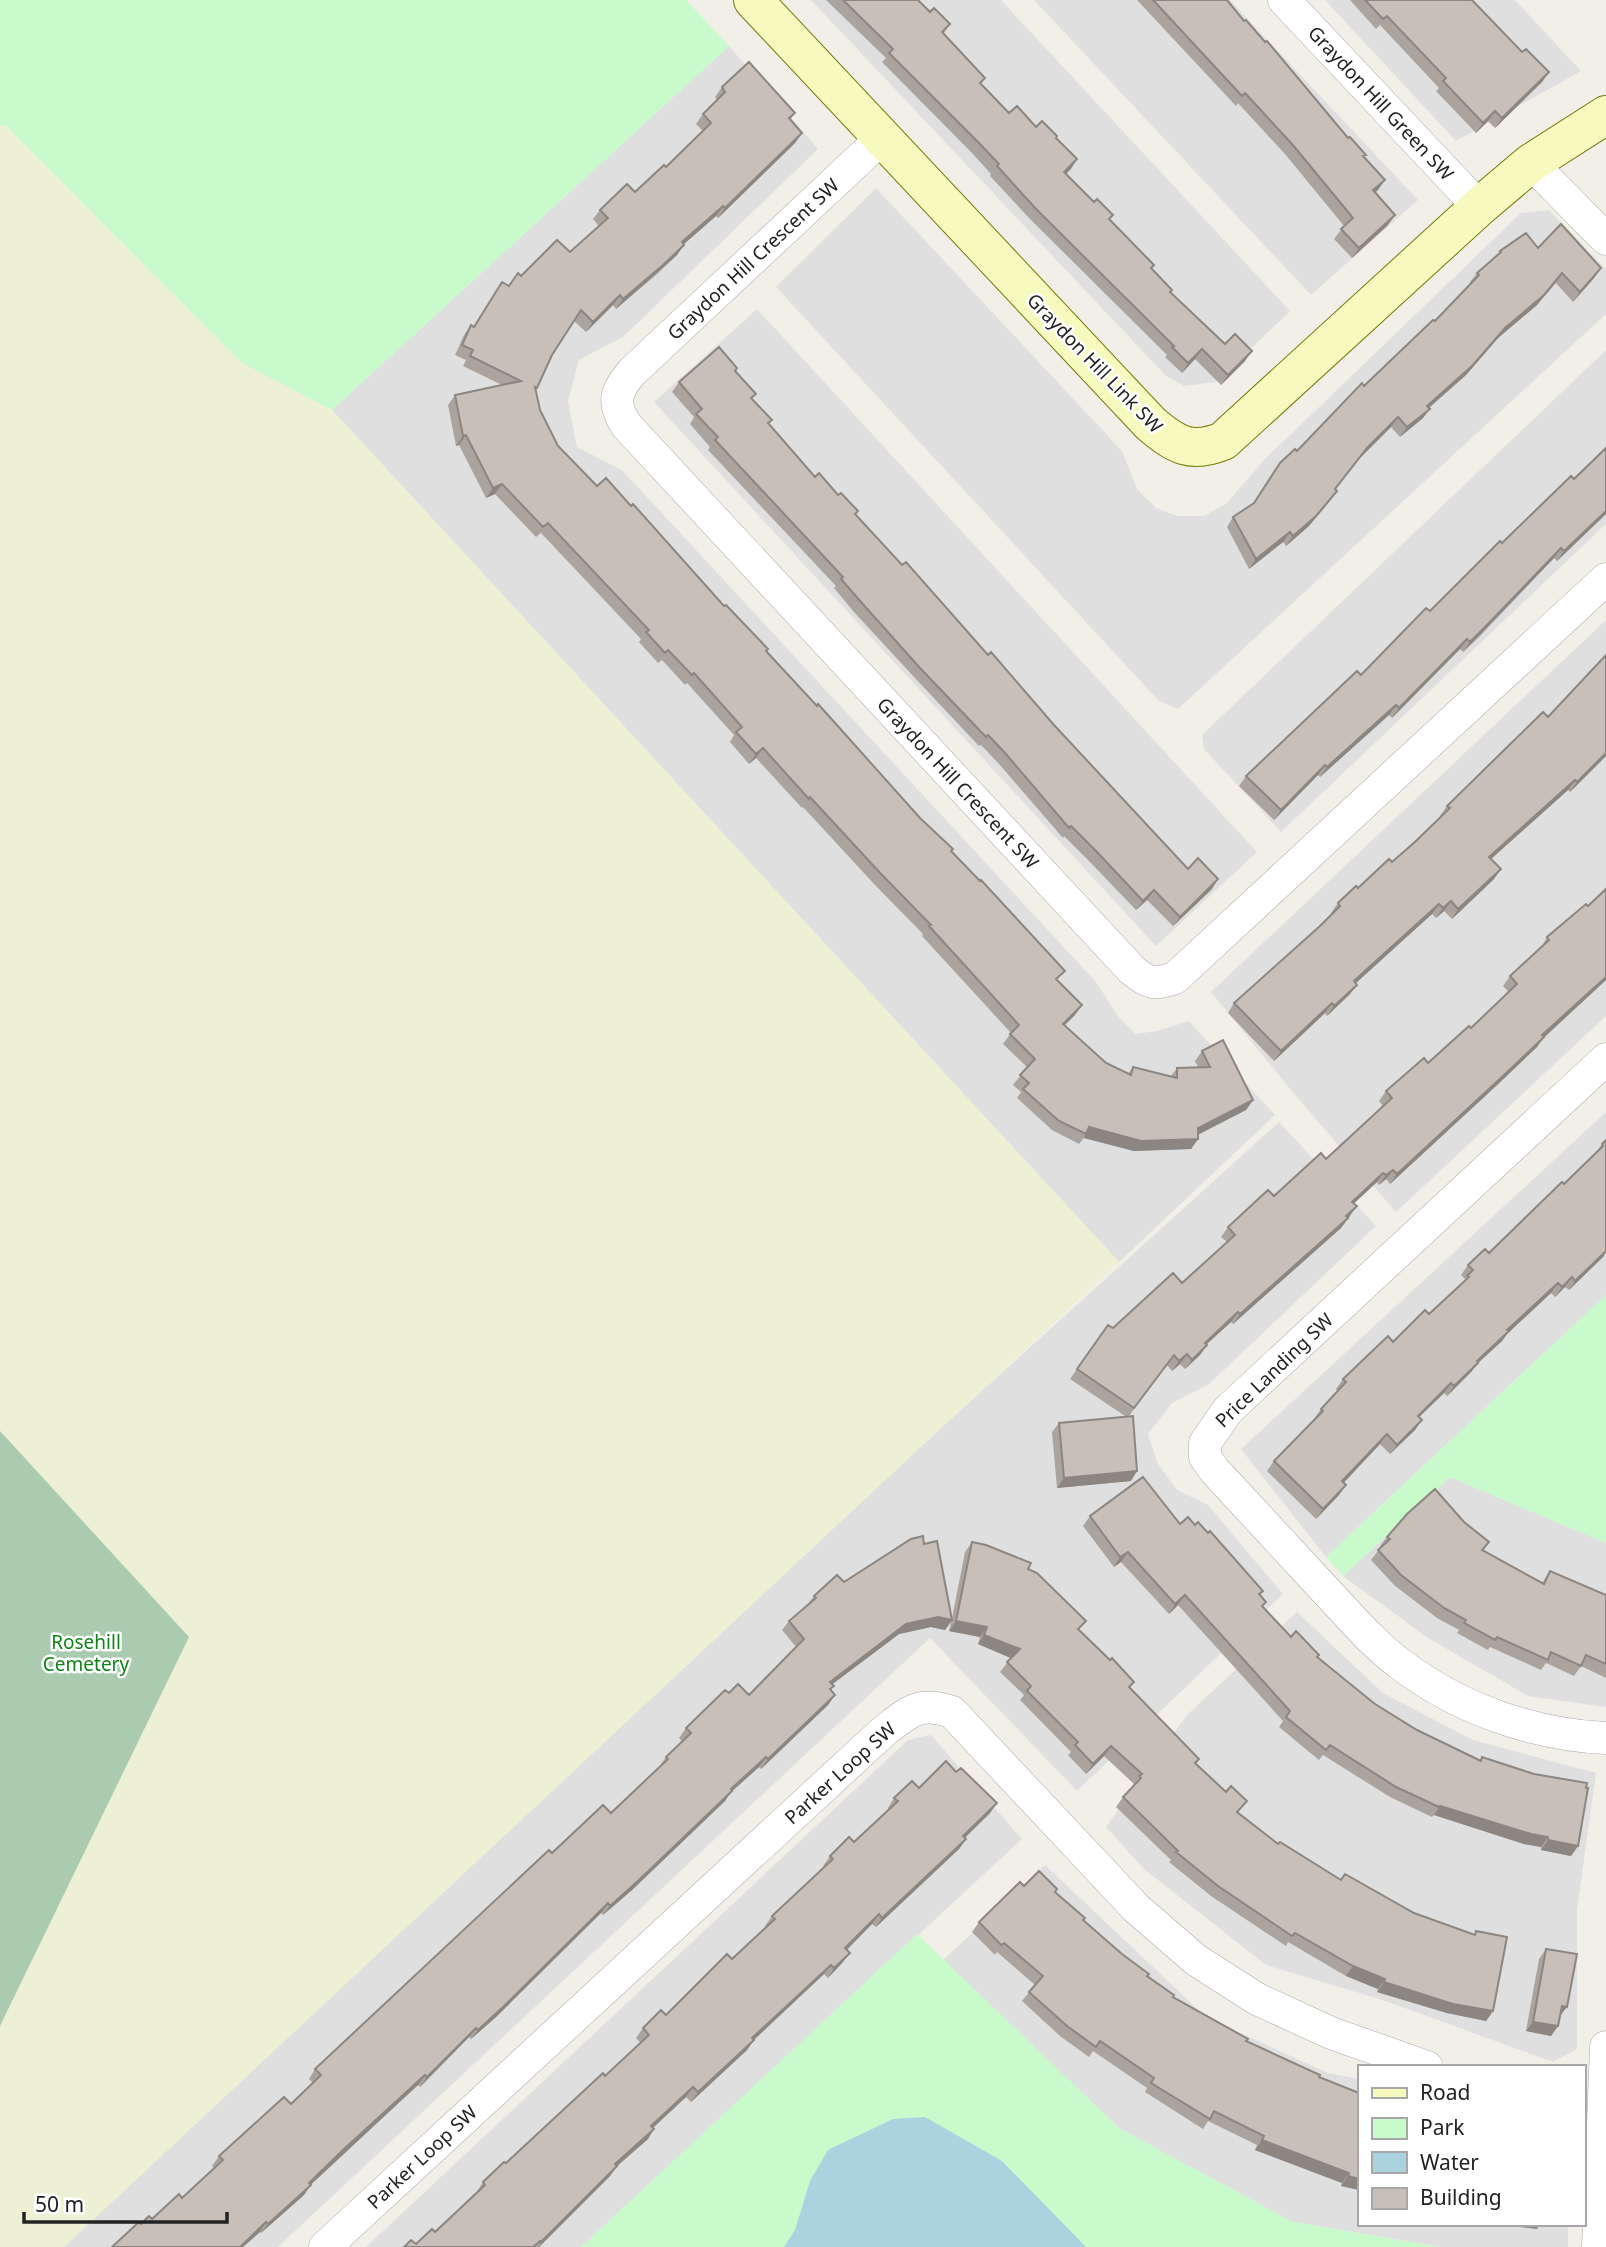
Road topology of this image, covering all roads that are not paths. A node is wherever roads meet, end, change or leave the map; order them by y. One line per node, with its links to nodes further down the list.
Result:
1 (752, 0): 4 (street, Graydon Hill Link SW)
2 (1284, 0): 6 (street, Graydon Hill Green SW)
3 (1606, 115): 5 (street, Graydon Hill Link SW)
4 (882, 138): 6 (street, Graydon Hill Link SW); 8 (street, Graydon Hill Crescent SW)
5 (1531, 163): 6 (street, Graydon Hill Link SW); 7 (street)
6 (1479, 207)
7 (1606, 239)
8 (1606, 579)
9 (1606, 1059): 10 (street, Price Landing SW)
10 (1606, 1738)
11 (1606, 2047): 13 (street)
12 (1421, 2065): 14 (street, Parker Loop SW)
13 (1598, 2090): 15 (street)
14 (324, 2247)
15 (1598, 2247)

